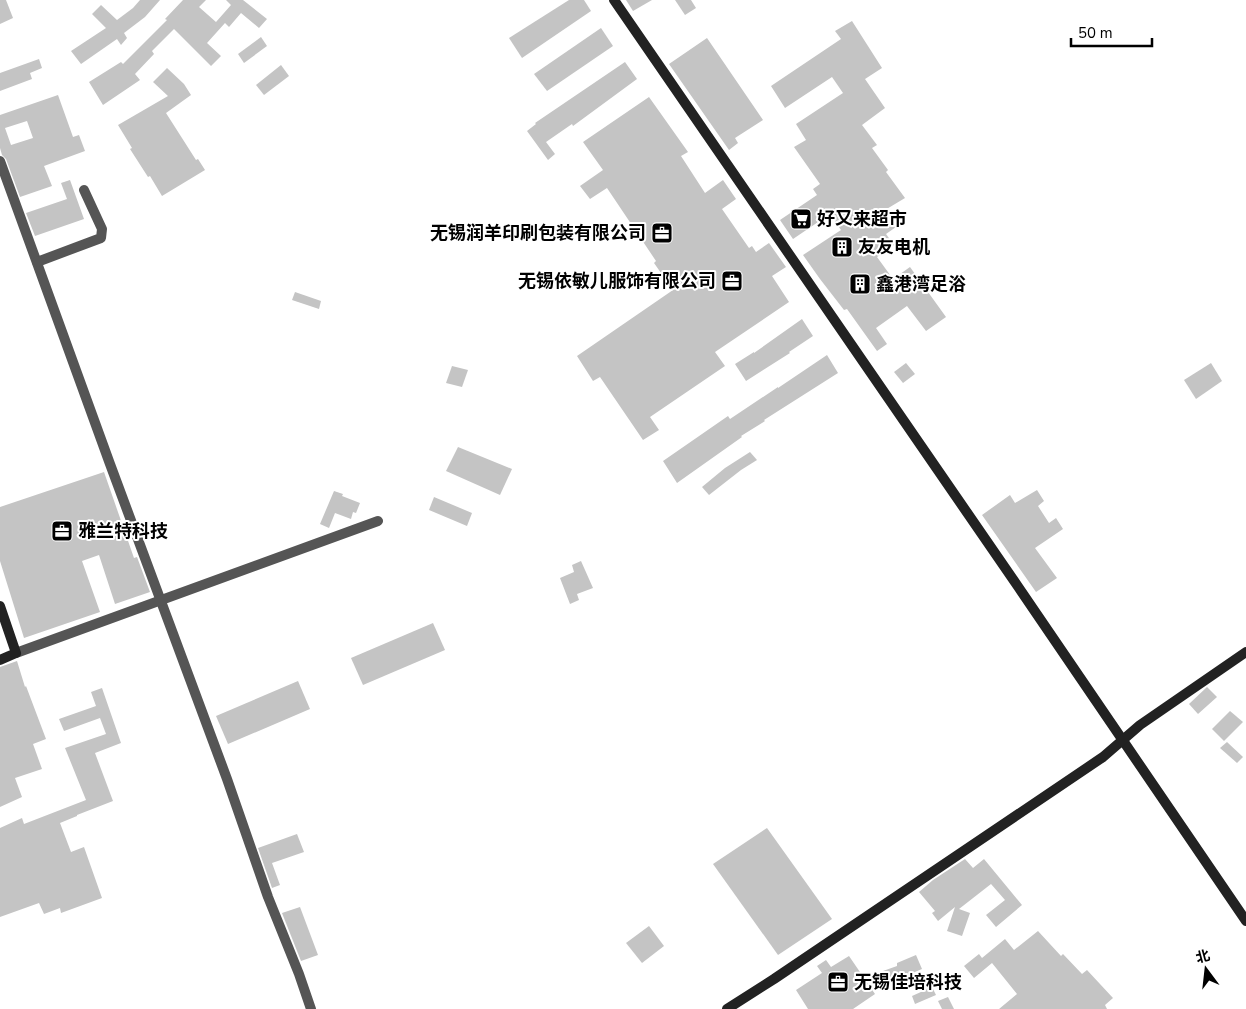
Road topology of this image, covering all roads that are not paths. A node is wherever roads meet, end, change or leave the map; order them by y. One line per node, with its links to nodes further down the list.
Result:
1 (614, 0): 11 (street)
2 (0, 161): 4 (street)
3 (84, 190): 4 (street)
4 (36, 262): 6 (street)
5 (378, 521): 6 (street)
6 (161, 600): 9 (street); 13 (street)
7 (0, 606): 9 (street)
8 (1246, 652): 11 (street)
9 (16, 654): 10 (street)
10 (0, 660)
11 (1123, 740): 12 (street); 14 (street)
12 (1246, 921)
13 (311, 1009)
14 (727, 1009)

